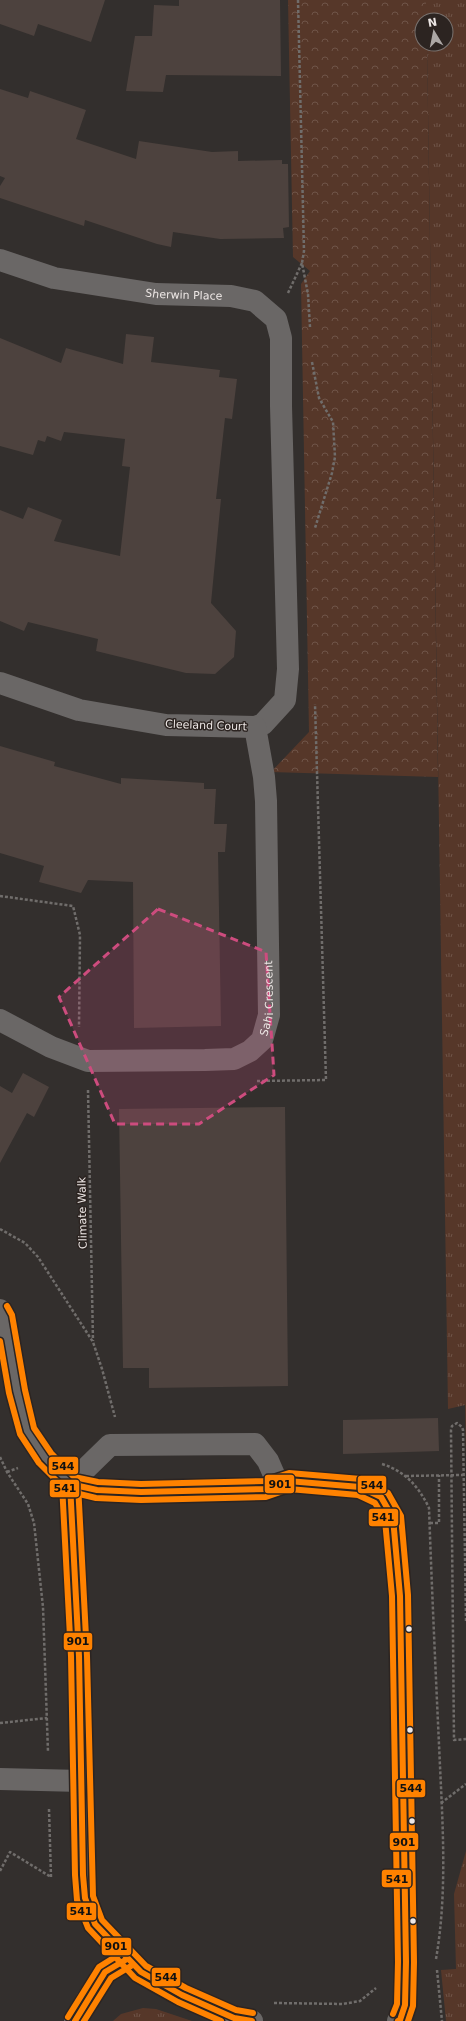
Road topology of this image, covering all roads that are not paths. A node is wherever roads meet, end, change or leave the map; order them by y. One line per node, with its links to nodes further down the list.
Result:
1 (0, 260): 2 (street, Sherwin Place)
2 (283, 484): 4 (street, Cleeland Court)
3 (0, 683): 4 (street, Cleeland Court)
4 (255, 727): 5 (street, Sahi Crescent)
5 (0, 1020)
6 (0, 1310): 7 (street)
7 (70, 1484): 8 (street); 8 (street); 10 (street)
8 (278, 1484): 14 (street)
9 (0, 1779): 10 (street)
10 (81, 1780): 11 (street)
11 (128, 1959): 12 (street); 13 (street)
12 (243, 2020)
13 (75, 2021)
14 (398, 2021)

